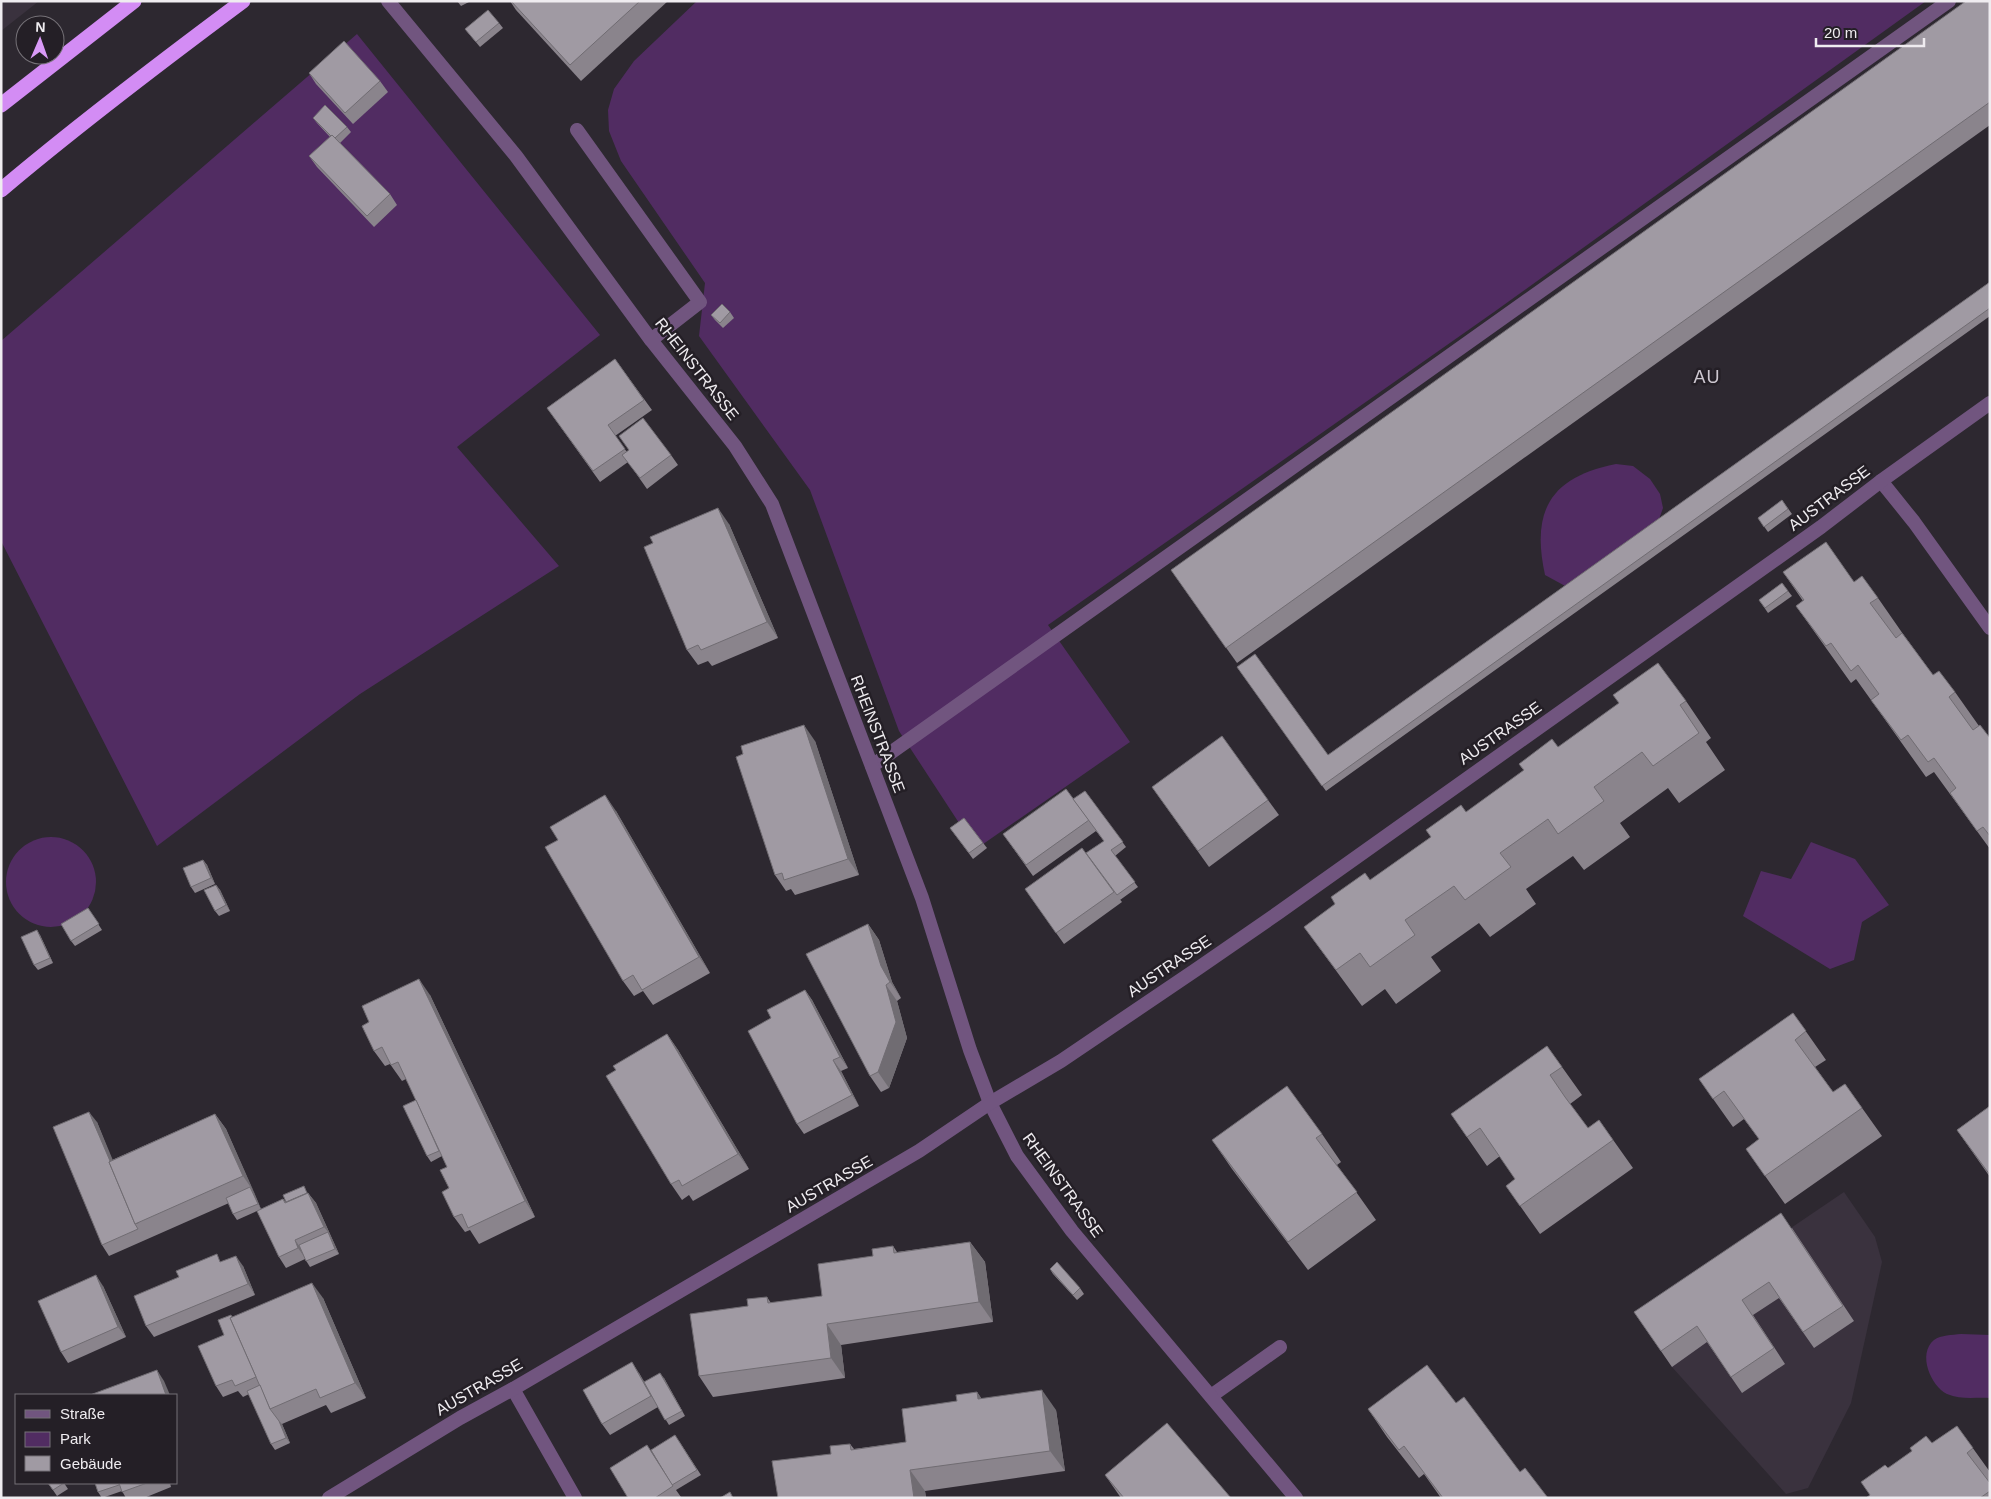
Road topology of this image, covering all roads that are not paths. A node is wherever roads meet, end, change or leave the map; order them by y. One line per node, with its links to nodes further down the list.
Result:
1 (134, 1): 5 (highway)
2 (243, 1): 7 (highway)
3 (388, 1): 8 (street, RHEINSTRASSE)
4 (1948, 1): 12 (street)
5 (1, 105)
6 (577, 130): 8 (street)
7 (1, 190)
8 (651, 340): 12 (street, RHEINSTRASSE)
9 (1990, 403): 10 (street, AUSTRASSE)
10 (1881, 481): 11 (street); 13 (street, AUSTRASSE)
11 (1990, 628)
12 (872, 766): 13 (street, RHEINSTRASSE)
13 (990, 1103): 15 (street, AUSTRASSE); 16 (street, RHEINSTRASSE)
14 (1280, 1347): 16 (street)
15 (513, 1388): 17 (street, AUSTRASSE); 18 (street)
16 (1210, 1396): 19 (street, RHEINSTRASSE)
17 (329, 1498)
18 (575, 1498)
19 (1296, 1498)

